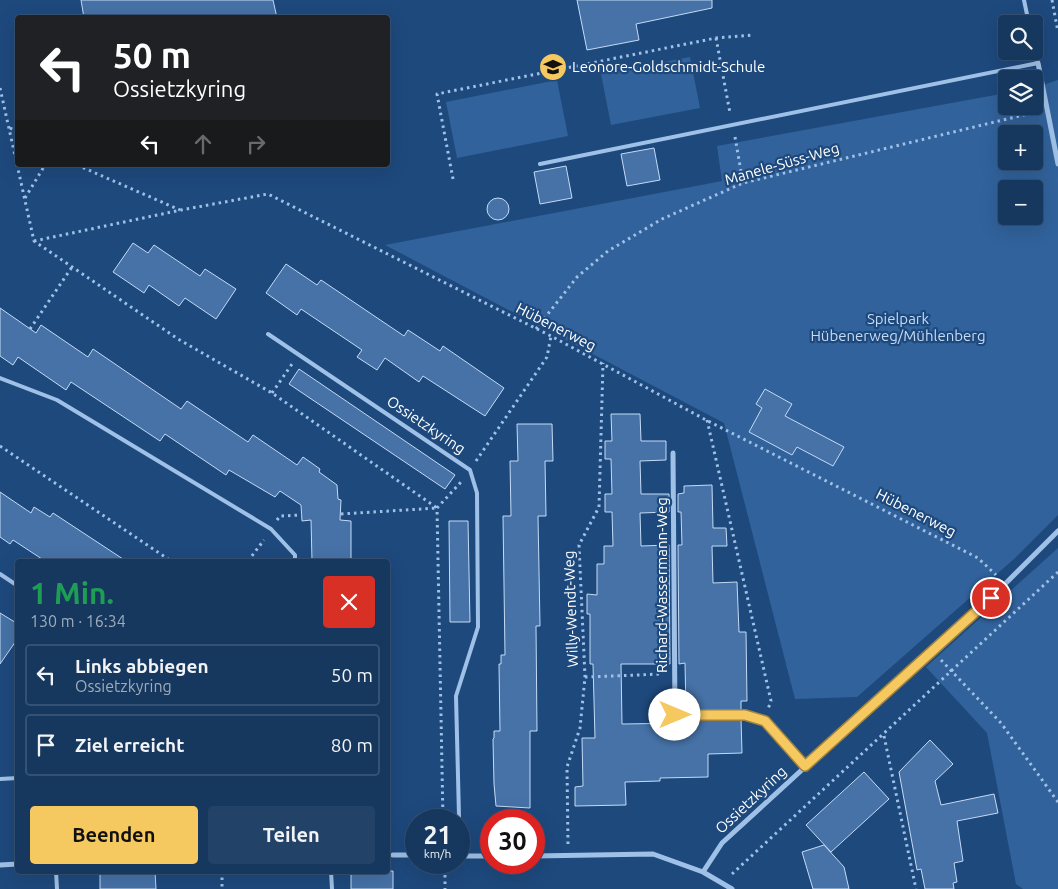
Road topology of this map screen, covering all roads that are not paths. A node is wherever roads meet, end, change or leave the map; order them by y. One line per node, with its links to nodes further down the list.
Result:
1 (1024, 0): 2 (lane)
2 (1028, 15)
3 (1037, 60): 4 (lane)
4 (1038, 63): 5 (lane); 6 (street)
5 (540, 164)
6 (1058, 164)
7 (268, 334): 17 (lane, Ossietzkyring)
8 (0, 378): 11 (lane)
9 (673, 453): 14 (street, Richard-Wassermann-Weg)
10 (1058, 531): 14 (street, Ossietzkyring)
11 (295, 559)
12 (0, 574): 13 (lane)
13 (15, 584)
14 (805, 766): 23 (street, Ossietzkyring)
15 (15, 778): 16 (lane)
16 (0, 779)
17 (458, 809)
18 (393, 855): 19 (street)
19 (405, 856)
20 (545, 856): 23 (street)
21 (15, 864): 22 (street)
22 (0, 865)
23 (703, 872): 28 (street)
24 (56, 874): 26 (lane)
25 (331, 874): 27 (lane)
26 (56, 889)
27 (332, 889)
28 (732, 889)

